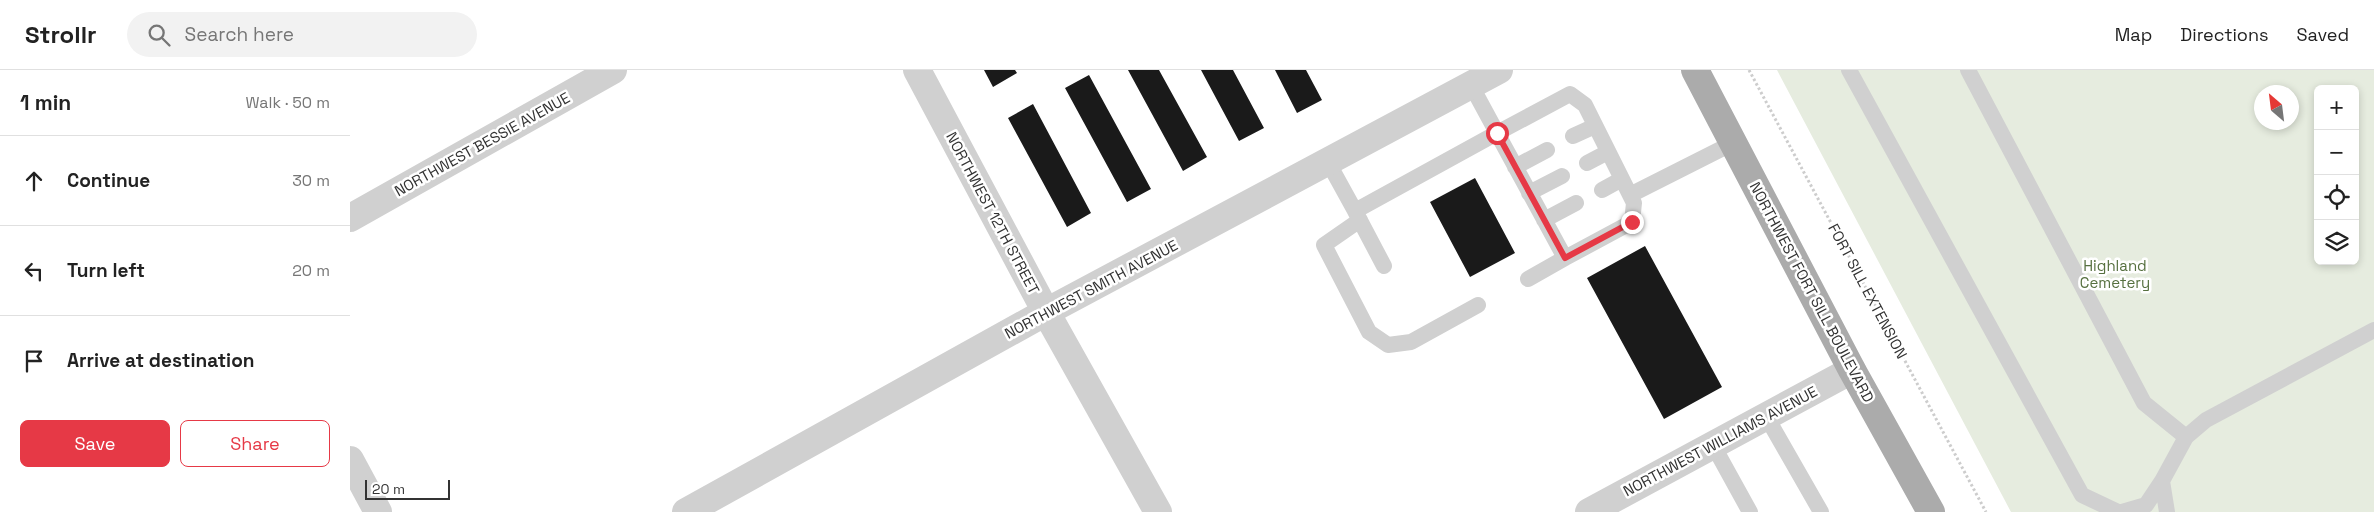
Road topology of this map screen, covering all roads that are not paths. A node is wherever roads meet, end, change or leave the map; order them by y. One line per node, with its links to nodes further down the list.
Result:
1 (613, 70): 24 (street, NORTHWEST BESSIE AVENUE)
2 (917, 70): 30 (street, NORTHWEST 12TH STREET)
3 (1499, 70): 7 (street, NORTHWEST SMITH AVENUE)
4 (1695, 70): 11 (main road, NORTHWEST FORT SILL BOULEVARD)
5 (1848, 70): 45 (lane)
6 (1968, 70): 34 (lane)
7 (1471, 85): 9 (lane); 14 (street, NORTHWEST SMITH AVENUE)
8 (1594, 126): 9 (lane); 10 (lane); 13 (lane)
9 (1497, 133): 16 (lane); 23 (lane)
10 (1573, 136)
11 (1733, 143): 21 (lane); 32 (main road, NORTHWEST FORT SILL BOULEVARD)
12 (1546, 150): 16 (lane)
13 (1608, 152): 15 (lane); 18 (lane)
14 (1328, 162): 23 (lane); 30 (street, NORTHWEST SMITH AVENUE)
15 (1586, 163)
16 (1515, 167): 20 (lane)
17 (1562, 176): 20 (lane)
18 (1622, 179): 19 (lane); 21 (lane)
19 (1602, 190)
20 (1529, 193): 25 (lane)
21 (1630, 195): 26 (lane)
22 (1576, 204): 25 (lane)
23 (1358, 215): 27 (lane); 29 (lane)
24 (350, 218)
25 (1544, 220): 26 (lane)
26 (1565, 258): 28 (lane)
27 (1384, 266)
28 (1528, 278)
29 (1478, 304)
30 (1046, 312): 38 (street, NORTHWEST 12TH STREET); 40 (street, NORTHWEST SMITH AVENUE)
31 (2374, 330): 34 (lane)
32 (1852, 370): 33 (street, NORTHWEST WILLIAMS AVENUE); 44 (main road, NORTHWEST FORT SILL BOULEVARD)
33 (1766, 416): 35 (street, NORTHWEST WILLIAMS AVENUE); 43 (lane)
34 (2186, 437): 37 (lane)
35 (1713, 445): 41 (street, NORTHWEST WILLIAMS AVENUE); 42 (lane)
36 (350, 460): 39 (street)
37 (2162, 481): 46 (lane); 47 (lane)
38 (1153, 511)
39 (378, 512)
40 (686, 512)
41 (1589, 512)
42 (1750, 512)
43 (1821, 512)
44 (1931, 512)
45 (2118, 512)
46 (2122, 512)
47 (2167, 512)

